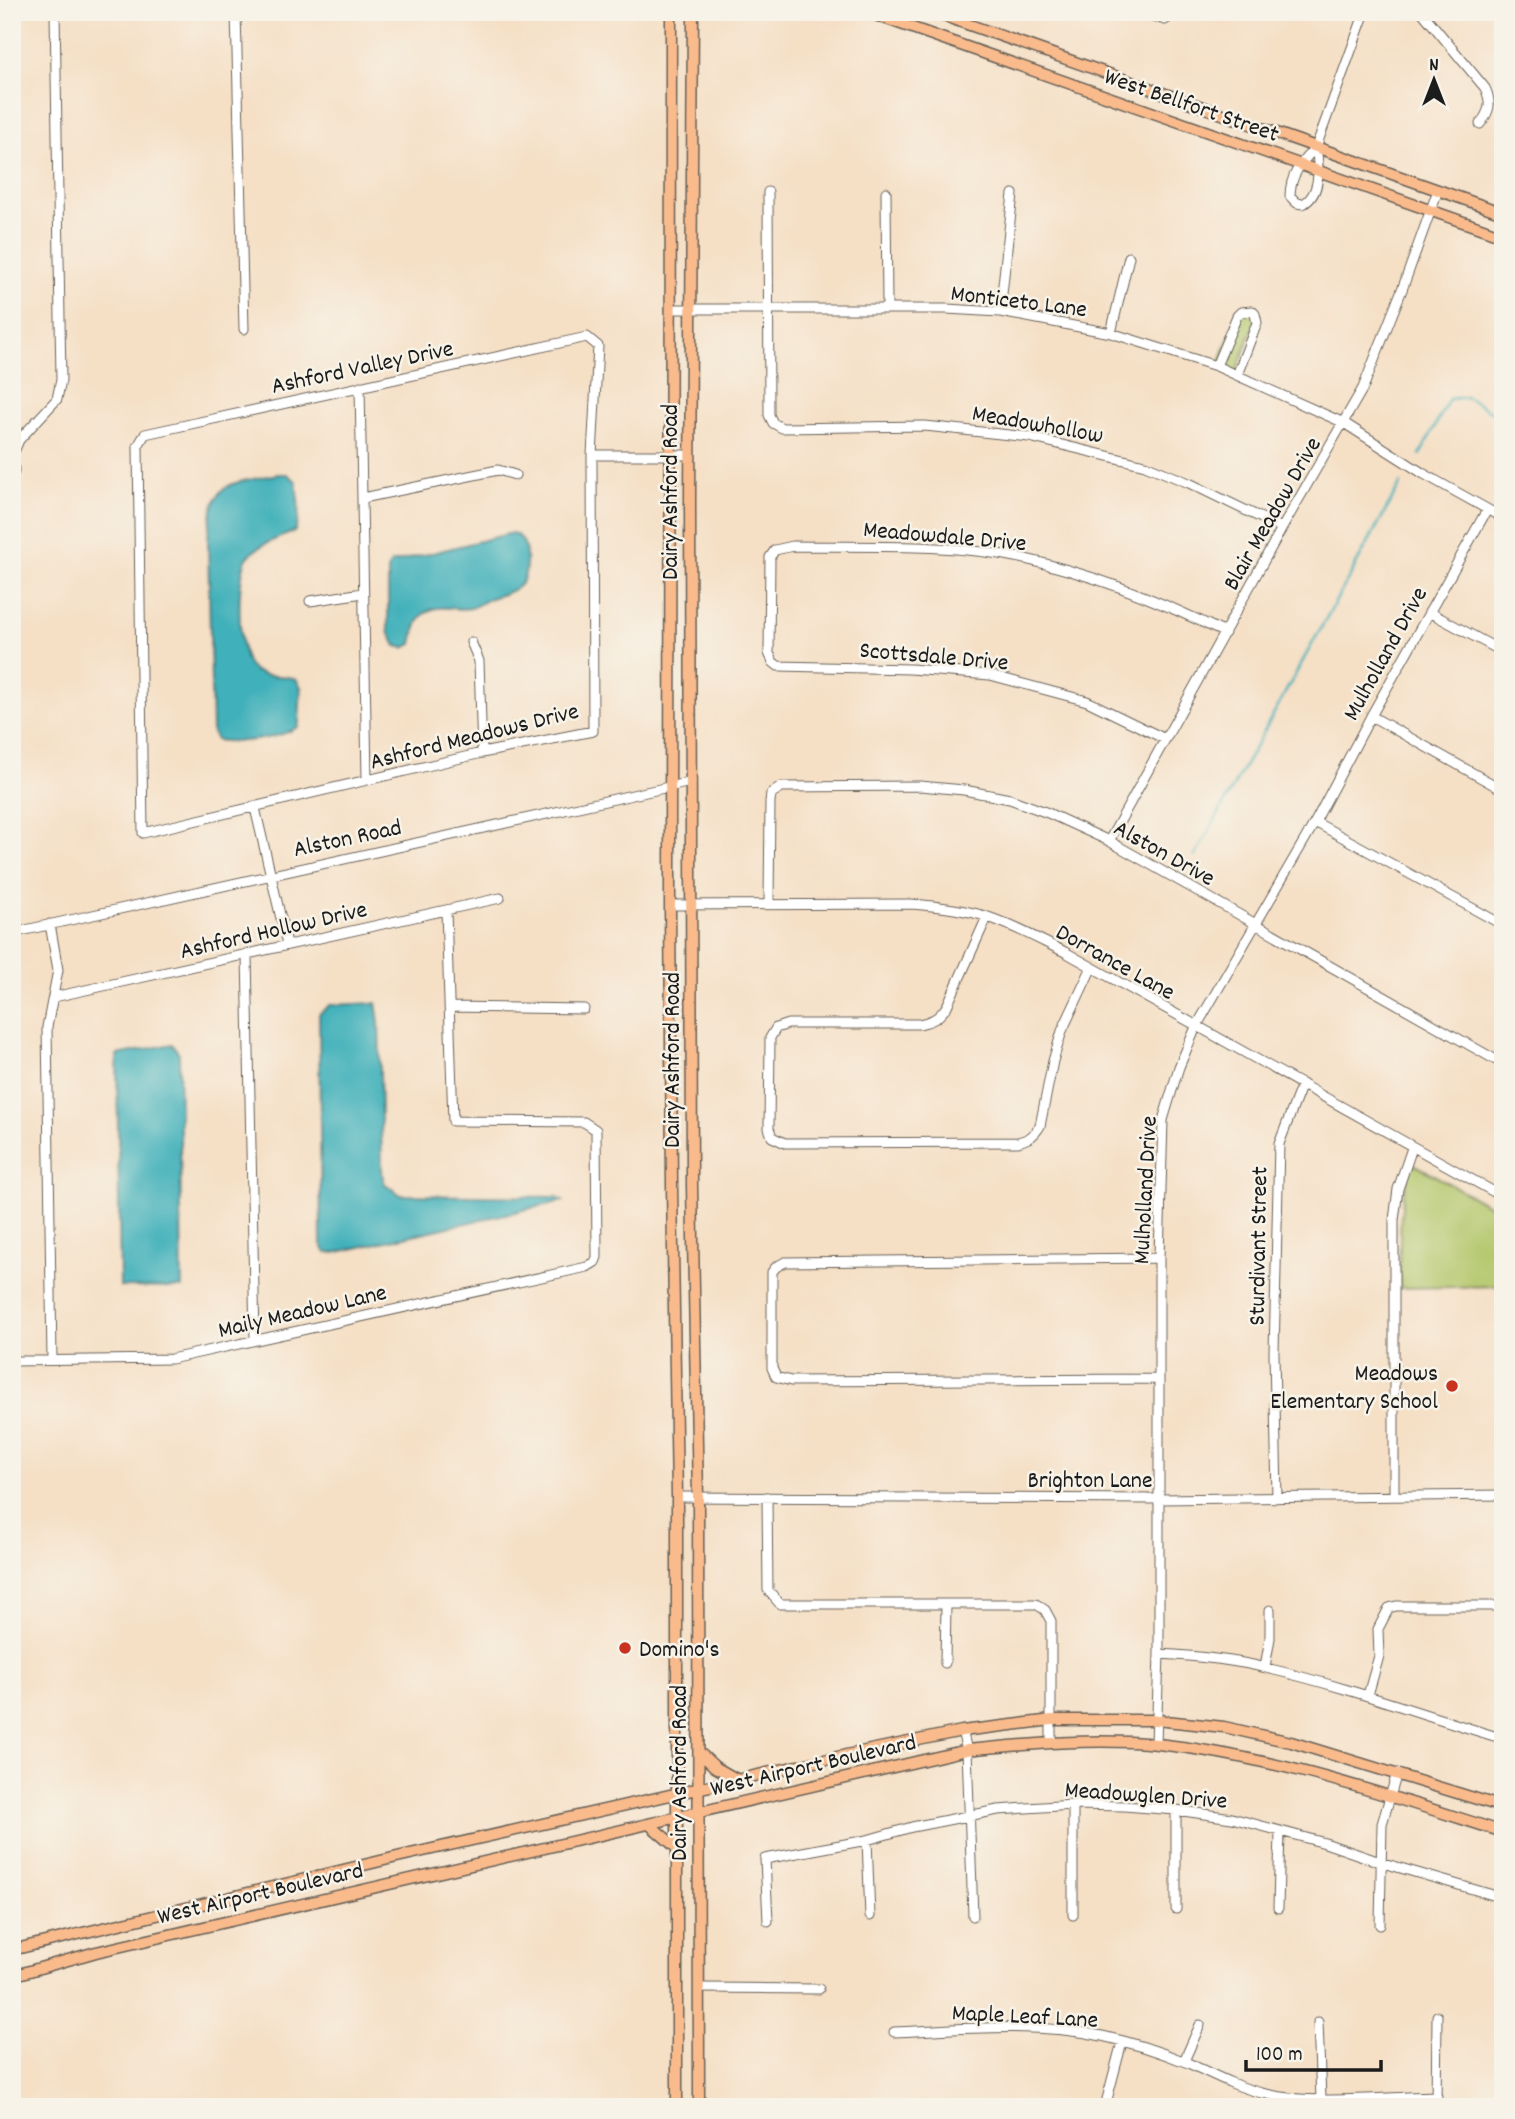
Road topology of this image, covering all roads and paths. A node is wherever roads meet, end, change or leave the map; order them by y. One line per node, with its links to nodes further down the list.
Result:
1 (55, 12): 42 (street)
2 (236, 12): 33 (street)
3 (671, 12): 15 (main road, Dairy Ashford Road)
4 (692, 12): 16 (main road, Dairy Ashford Road)
5 (867, 12): 11 (main road, West Bellfort Street)
6 (1139, 12): 10 (street)
7 (1365, 12): 17 (street)
8 (1422, 12): 14 (street)
9 (938, 14): 11 (main road); 12 (main road, West Bellfort Street)
10 (1174, 15)
11 (937, 36): 13 (main road, West Bellfort Street)
12 (1120, 78): 13 (main road); 17 (main road, West Bellfort Street)
13 (1114, 98): 18 (main road, West Bellfort Street)
14 (1480, 124)
15 (671, 138): 16 (main road); 29 (main road, Dairy Ashford Road)
16 (692, 138): 30 (main road, Dairy Ashford Road)
17 (1316, 147): 18 (street); 19 (street); 20 (main road, West Bellfort Street)
18 (1300, 164): 19 (main road, West Bellfort Street); 19 (street)
19 (1320, 171): 24 (main road, West Bellfort Street)
20 (1438, 190): 24 (street, Blair Meadow Drive); 25 (main road, West Bellfort Street)
21 (768, 192): 31 (street)
22 (886, 192): 28 (street)
23 (1013, 194): 32 (street)
24 (1430, 210): 26 (main road, West Bellfort Street); 38 (street, Blair Meadow Drive)
25 (1503, 213)
26 (1503, 236)
27 (1129, 257): 34 (street)
28 (887, 307): 31 (street, Monticeto Lane); 32 (street, Monticeto Lane)
29 (671, 309): 30 (street, Monticeto Lane); 40 (main road, Dairy Ashford Road)
30 (691, 309): 31 (street, Monticeto Lane); 41 (main road, Dairy Ashford Road)
31 (769, 310): 47 (street, Meadowhollow)
32 (1000, 313): 34 (street, Monticeto Lane)
33 (244, 330)
34 (1111, 333): 35 (street, Monticeto Lane)
35 (1216, 366): 36 (street, Monticeto Lane); 36 (street)
36 (1237, 375): 38 (street, Monticeto Lane)
37 (360, 386): 39 (street, Ashford Valley Drive); 44 (street); 64 (street, Ashford Valley Drive)
38 (1344, 423): 45 (street, Monticeto Lane); 47 (street, Blair Meadow Drive)
39 (592, 455): 40 (street); 57 (street, Ashford Meadows Drive)
40 (669, 455): 41 (street); 60 (main road, Dairy Ashford Road)
41 (690, 455): 59 (main road, Dairy Ashford Road)
42 (14, 472)
43 (514, 475): 44 (street)
44 (363, 498): 48 (street)
45 (1487, 510): 46 (street); 50 (street, Mulholland Drive)
46 (1503, 518)
47 (1282, 528): 51 (street, Blair Meadow Drive)
48 (363, 593): 49 (street); 58 (street)
49 (310, 601)
50 (1429, 612): 53 (street); 55 (street, Mulholland Drive)
51 (1225, 634): 54 (street, Meadowdale Drive); 56 (street, Blair Meadow Drive)
52 (471, 642): 57 (street)
53 (1503, 652)
54 (774, 663): 56 (street, Scottsdale Drive)
55 (1371, 716): 61 (street); 63 (street, Mulholland Drive)
56 (1165, 738): 65 (street, Blair Meadow Drive)
57 (482, 753): 58 (street, Ashford Meadows Drive)
58 (367, 780): 62 (street, Ashford Meadows Drive)
59 (691, 782): 60 (street, Alston Road); 69 (main road, Dairy Ashford Road)
60 (670, 786): 66 (street, Alston Road); 70 (main road, Dairy Ashford Road)
61 (1503, 790)
62 (255, 807): 64 (street, Ashford Meadows Drive); 66 (street)
63 (1315, 822): 74 (street); 75 (street, Mulholland Drive)
64 (143, 833)
65 (1110, 841): 68 (street, Alston Drive); 75 (street, Alston Drive)
66 (270, 874): 73 (street, Alston Road); 77 (street)
67 (500, 898): 71 (street, Ashford Hollow Drive)
68 (769, 903): 69 (street, Dorrance Lane); 72 (street, Dorrance Lane)
69 (691, 904): 70 (street, Dorrance Lane); 88 (main road, Dairy Ashford Road)
70 (670, 905): 87 (main road, Dairy Ashford Road)
71 (446, 910): 77 (street, Ashford Hollow Drive); 81 (street)
72 (987, 917): 79 (street, Dorrance Lane); 79 (street)
73 (50, 924): 76 (street, Alston Road); 80 (street)
74 (1503, 925)
75 (1256, 926): 83 (street, Mulholland Drive); 84 (street, Alston Drive)
76 (12, 933)
77 (287, 944): 78 (street, Ashford Hollow Drive)
78 (247, 955): 80 (street, Ashford Hollow Drive); 91 (street)
79 (1091, 969): 83 (street, Dorrance Lane)
80 (54, 997): 92 (street)
81 (449, 1007): 82 (street); 91 (street, Maily Meadow Lane)
82 (584, 1009)
83 (1196, 1027): 85 (street, Dorrance Lane); 90 (street, Mulholland Drive)
84 (1503, 1065)
85 (1302, 1084): 86 (street, Dorrance Lane); 100 (street, Sturdivant Street)
86 (1412, 1148): 89 (street, Dorrance Lane); 96 (street)
87 (672, 1186): 88 (main road); 97 (main road, Dairy Ashford Road)
88 (692, 1186): 98 (main road, Dairy Ashford Road)
89 (1503, 1197)
90 (1159, 1258): 94 (street, Mulholland Drive); 94 (street)
91 (255, 1340): 92 (street, Maily Meadow Lane)
92 (52, 1360): 93 (street, Maily Meadow Lane)
93 (12, 1361)
94 (1159, 1379): 101 (street, Mulholland Drive)
95 (1503, 1495): 96 (street, Brighton Lane)
96 (1394, 1496): 100 (street, Brighton Lane)
97 (677, 1497): 98 (street, Brighton Lane); 122 (main road, Dairy Ashford Road)
98 (698, 1497): 99 (street, Brighton Lane); 117 (main road, Dairy Ashford Road)
99 (767, 1497): 101 (street, Brighton Lane); 102 (street)
100 (1277, 1498): 101 (street, Brighton Lane)
101 (1160, 1499): 105 (street, Mulholland Drive)
102 (946, 1605): 106 (street); 109 (street)
103 (1503, 1606): 108 (street)
104 (1270, 1610): 107 (street)
105 (1159, 1654): 107 (street); 110 (street, Mulholland Drive)
106 (945, 1664)
107 (1265, 1667): 108 (street)
108 (1368, 1695): 112 (street)
109 (1052, 1720): 110 (main road, West Airport Boulevard); 111 (main road, West Airport Boulevard); 113 (street)
110 (1156, 1720): 114 (main road, West Airport Boulevard); 115 (street, Mulholland Drive)
111 (962, 1731): 116 (street); 120 (main road, West Airport Boulevard)
112 (1503, 1734)
113 (1051, 1742): 115 (main road, West Airport Boulevard); 116 (main road, West Airport Boulevard)
114 (1292, 1742): 118 (main road); 119 (main road, West Airport Boulevard)
115 (1156, 1744): 118 (main road, West Airport Boulevard)
116 (967, 1750): 127 (main road, West Airport Boulevard); 128 (street)
117 (699, 1753): 120 (main road); 121 (main road, Dairy Ashford Road)
118 (1286, 1766): 123 (main road, West Airport Boulevard)
119 (1397, 1773): 123 (street); 125 (main road, West Airport Boulevard)
120 (738, 1780): 121 (main road, West Airport Boulevard)
121 (699, 1788): 122 (main road, West Airport Boulevard); 127 (main road, Dairy Ashford Road)
122 (678, 1794): 129 (main road, Dairy Ashford Road); 144 (main road, West Airport Boulevard)
123 (1390, 1796): 132 (main road, West Airport Boulevard); 135 (street)
124 (1073, 1805): 126 (street, Meadowglen Drive); 128 (street, Meadowglen Drive); 139 (street)
125 (1503, 1807)
126 (1177, 1810): 131 (street, Meadowglen Drive); 138 (street)
127 (699, 1812): 129 (main road, West Airport Boulevard); 146 (main road, Dairy Ashford Road)
128 (969, 1815): 133 (street, Meadowglen Drive); 141 (street)
129 (678, 1817): 130 (main road, West Airport Boulevard); 134 (main road, Dairy Ashford Road)
130 (649, 1824): 134 (main road); 145 (main road, West Airport Boulevard)
131 (1280, 1831): 135 (street, Meadowglen Drive); 137 (street)
132 (1503, 1832)
133 (867, 1840): 140 (street); 142 (street, Meadowglen Drive)
134 (678, 1849): 156 (main road, Dairy Ashford Road)
135 (1380, 1862): 136 (street, Meadowglen Drive); 143 (street)
136 (1503, 1898)
137 (1278, 1908)
138 (1176, 1909)
139 (1073, 1914)
140 (870, 1916)
141 (973, 1916)
142 (768, 1921)
143 (1380, 1925)
144 (12, 1950)
145 (12, 1976)
146 (700, 1988): 147 (street); 157 (main road, Dairy Ashford Road)
147 (819, 1989)
148 (1437, 2016): 154 (street)
149 (1318, 2022): 155 (street)
150 (1199, 2025): 153 (street)
151 (894, 2032): 152 (street, Maple Leaf Lane)
152 (1122, 2042): 153 (street, Maple Leaf Lane); 158 (street)
153 (1184, 2061): 155 (street, Maple Leaf Lane)
154 (1437, 2095): 155 (street, Maple Leaf Lane); 159 (street)
155 (1321, 2099)
156 (677, 2107)
157 (699, 2107)
158 (1105, 2107)
159 (1436, 2107)

